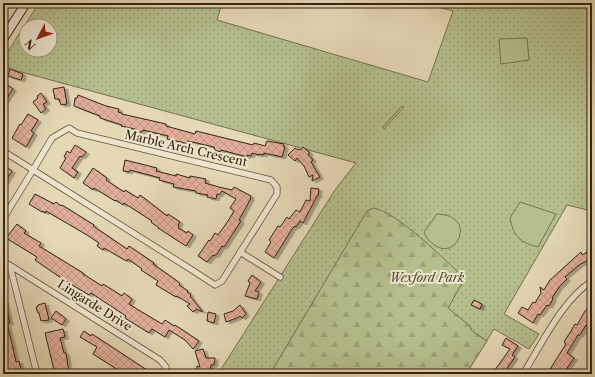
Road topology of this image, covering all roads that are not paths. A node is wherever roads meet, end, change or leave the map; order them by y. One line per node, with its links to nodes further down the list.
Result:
1 (26, 3): 2 (main road)
2 (3, 39)
3 (3, 151): 4 (street, Marble Arch Crescent)
4 (33, 170): 5 (street); 6 (street, Marble Arch Crescent); 6 (street, Marble Arch Crescent)
5 (3, 219)
6 (240, 252): 9 (street)
7 (3, 261): 8 (street, Lingarde Drive)
8 (10, 266): 11 (street); 12 (street, Lingarde Drive)
9 (280, 277)
10 (592, 281): 13 (street)
11 (37, 374)
12 (163, 374)
13 (523, 374)

